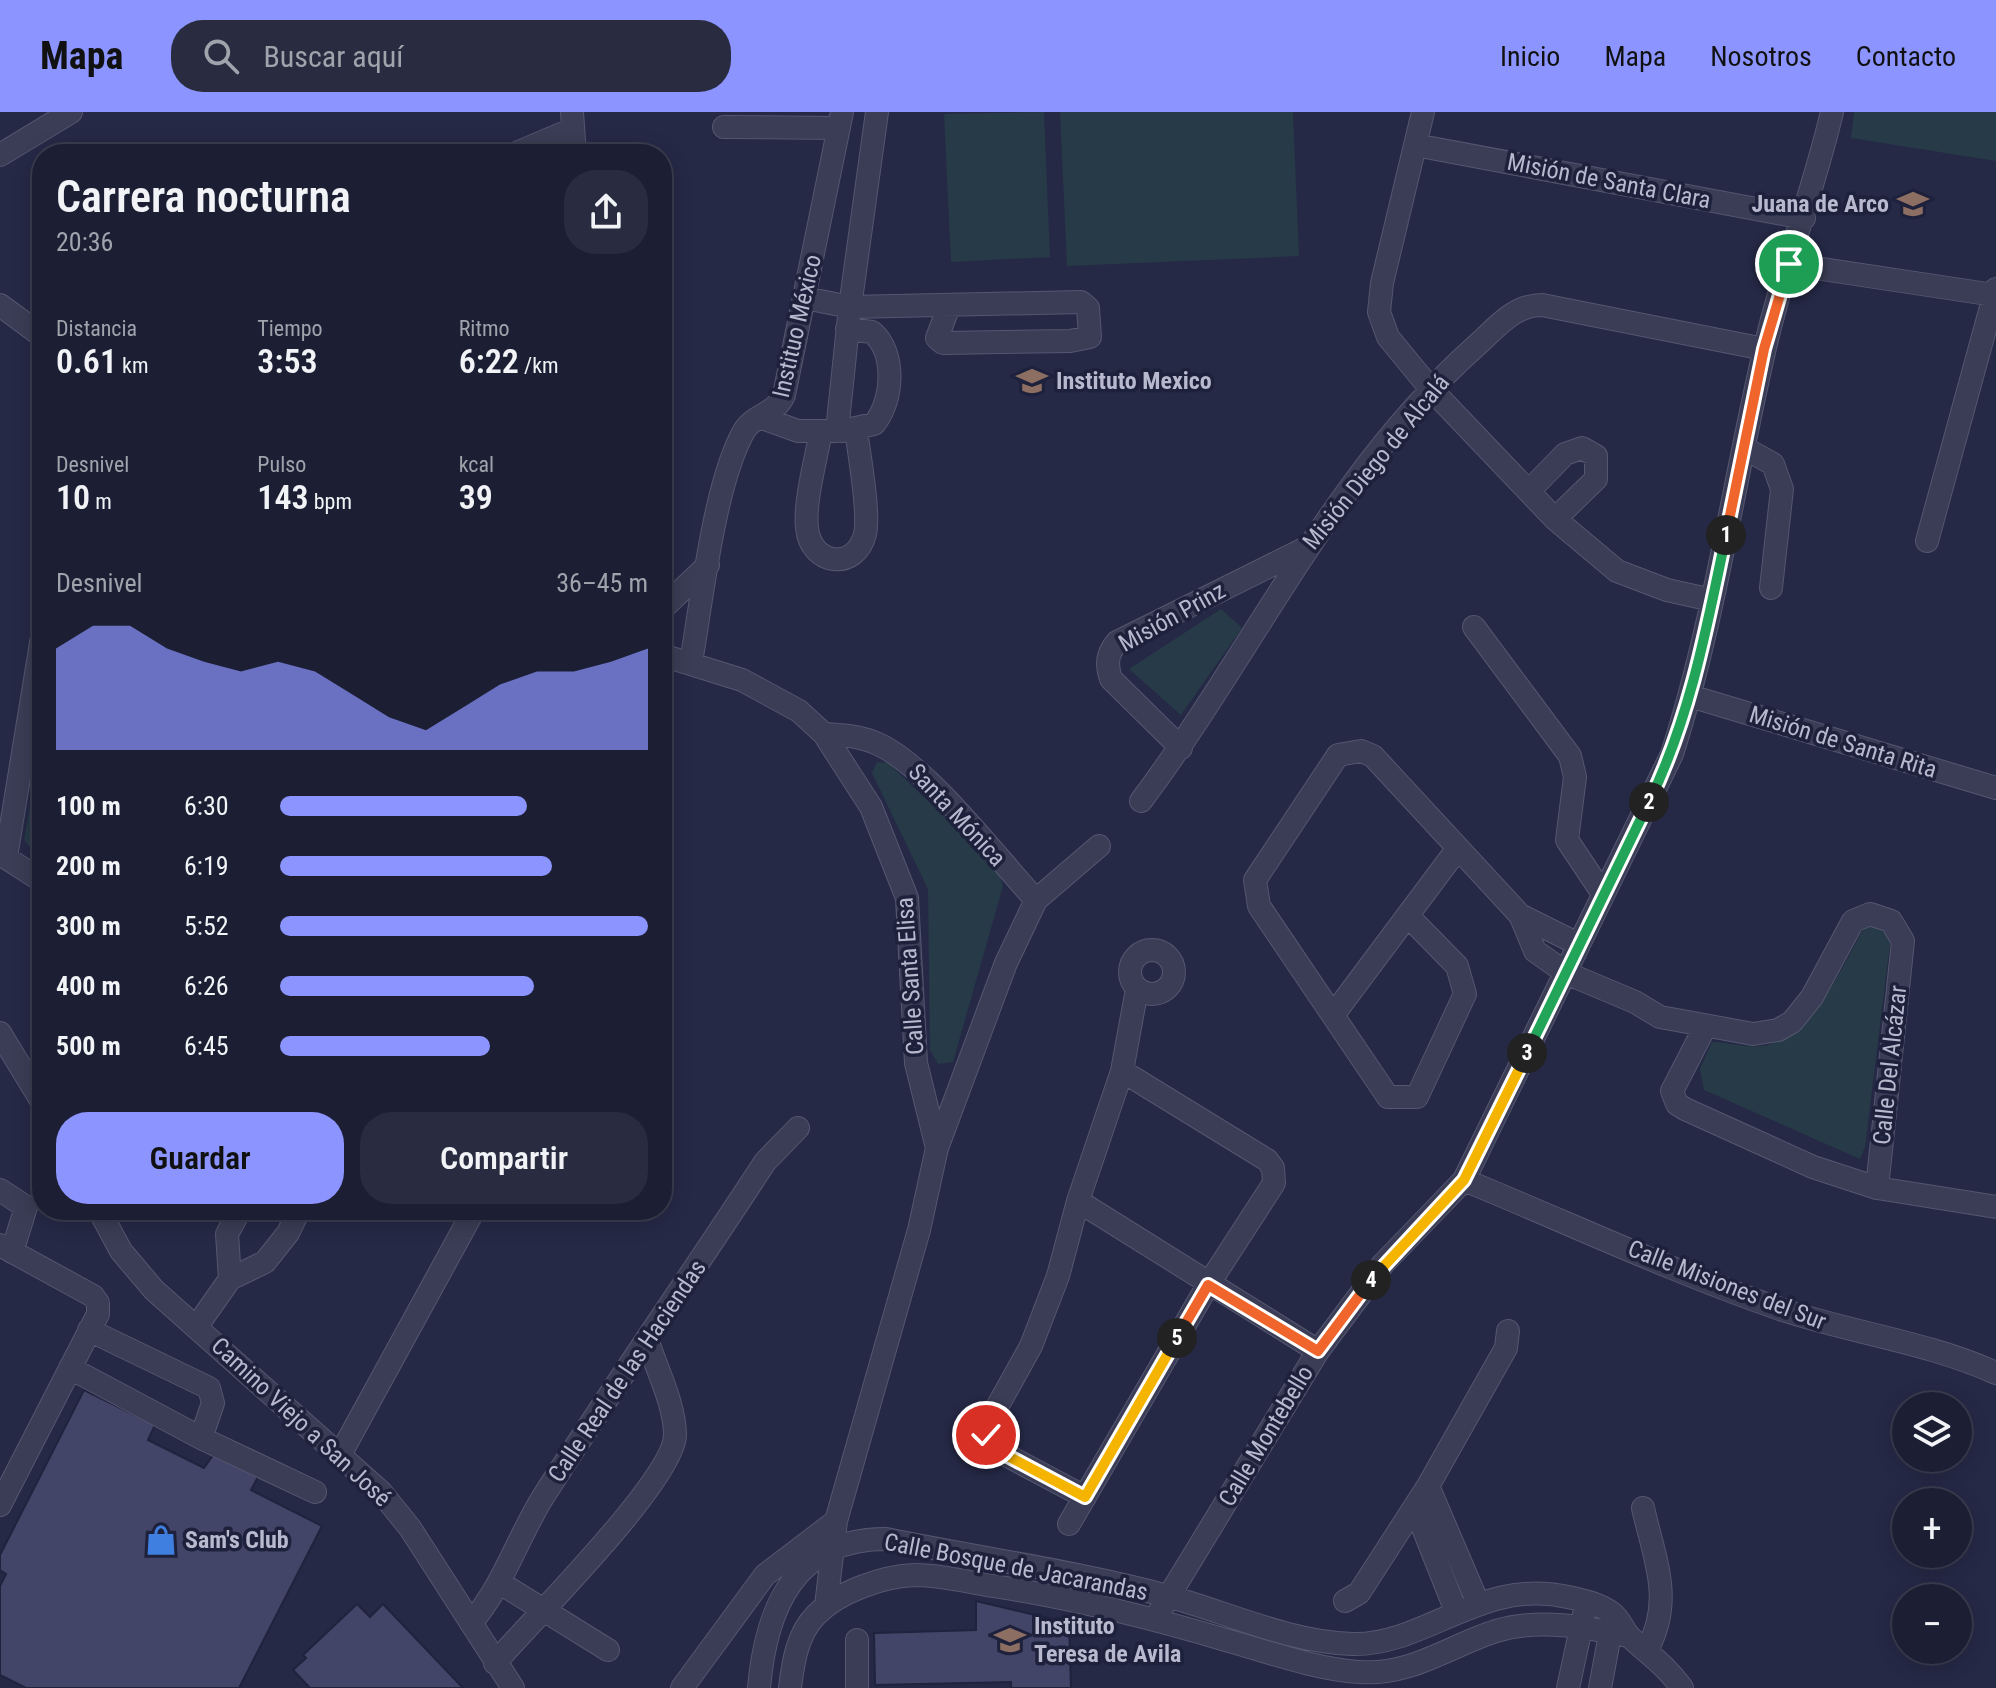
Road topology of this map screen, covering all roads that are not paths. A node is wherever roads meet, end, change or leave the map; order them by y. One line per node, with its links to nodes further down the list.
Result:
1 (71, 112): 11 (street)
2 (877, 112): 18 (street)
3 (1423, 112): 10 (street)
4 (1832, 112): 12 (street, Calle Montebello)
5 (572, 120): 8 (street); 9 (street)
6 (841, 120): 7 (street); 15 (street, Instituo México)
7 (724, 127)
8 (531, 144)
9 (574, 144)
10 (1415, 145): 12 (street, Misión de Santa Clara); 21 (street)
11 (0, 155)
12 (1804, 218): 13 (street, Calle Montebello)
13 (1789, 264): 14 (street); 20 (street, Calle Montebello)
14 (1995, 292): 27 (street)
15 (805, 298): 18 (street); 22 (street, Instituo México)
16 (0, 305): 19 (street)
17 (949, 306): 17 (street); 18 (street)
18 (848, 318): 23 (street); 23 (street)
19 (32, 329)
20 (1764, 349): 21 (street, Misión Diego de Alcalá); 24 (street, Calle Montebello)
21 (1429, 387): 25 (street); 28 (street, Misión Diego de Alcalá)
22 (759, 417): 23 (street); 29 (street, Instituo México)
23 (838, 431): 23 (street)
24 (1744, 448): 30 (street); 32 (street, Calle Montebello)
25 (1529, 491): 26 (street); 26 (street)
26 (1555, 519): 32 (street)
27 (1927, 541)
28 (1305, 548): 39 (street, Misión Diego de Alcalá); 39 (street, Misión Prinz)
29 (708, 565): 31 (street); 35 (street, Instituo México)
30 (1771, 588)
31 (672, 599)
32 (1712, 600): 37 (street, Calle Montebello)
33 (1474, 627): 46 (street)
34 (672, 657): 35 (street, Calle Santa Elisa)
35 (691, 662): 38 (street, Calle Santa Elisa)
36 (32, 693): 44 (street)
37 (1690, 696): 40 (street, Misión de Santa Rita); 46 (street, Calle Montebello)
38 (824, 734): 47 (street, Santa Mónica); 59 (street, Calle Santa Elisa)
39 (1181, 748): 41 (street, Misión Diego de Alcalá)
40 (1996, 788)
41 (1141, 801)
42 (1099, 846): 47 (street)
43 (1458, 848): 48 (street); 49 (street); 53 (street)
44 (3, 855): 45 (street)
45 (32, 874)
46 (1603, 894): 50 (street, Calle Montebello)
47 (1036, 900): 59 (street)
48 (1520, 915): 50 (street); 51 (street)
49 (1408, 916): 53 (street); 53 (street)
50 (1578, 944): 51 (street, Calle Montebello)
51 (1566, 973): 54 (street); 60 (street, Calle Montebello)
52 (1137, 989): 56 (street)
53 (1334, 1014)
54 (1696, 1024): 61 (street); 61 (street, Calle Del Alcázar)
55 (0, 1033): 57 (street)
56 (1122, 1071): 63 (street); 71 (street)
57 (32, 1086)
58 (798, 1128): 75 (street, Calle Real de las Haciendas)
59 (937, 1148): 87 (street)
60 (1464, 1180): 76 (street, Calle Montebello); 78 (street, Calle Misiones del Sur)
61 (1877, 1188): 64 (street)
62 (0, 1190): 69 (street)
63 (1078, 1201): 71 (street); 83 (street)
64 (1996, 1207)
65 (104, 1220): 72 (street, Camino Viejo a San José)
66 (235, 1220): 70 (street)
67 (294, 1220): 70 (street)
68 (469, 1220): 80 (street)
69 (6, 1248): 73 (street)
70 (230, 1279): 72 (street)
71 (1208, 1285): 76 (street); 83 (street)
72 (197, 1326): 80 (street, Camino Viejo a San José)
73 (89, 1330): 77 (street); 79 (street)
74 (1508, 1331): 81 (street)
75 (648, 1342): 90 (street, Calle Real de las Haciendas); 97 (street)
76 (1318, 1351): 91 (street, Calle Montebello)
77 (70, 1368): 79 (street); 84 (street)
78 (1996, 1373)
79 (201, 1438): 82 (street)
80 (341, 1453): 99 (street, Camino Viejo a San José)
81 (1428, 1486): 85 (street); 94 (street)
82 (315, 1492)
83 (1085, 1497): 88 (street)
84 (0, 1505)
85 (1415, 1508): 92 (street); 96 (street)
86 (1643, 1508): 104 (street)
87 (836, 1521): 89 (street); 107 (street)
88 (1069, 1524)
89 (832, 1548): 91 (street, Calle Bosque de Jacarandas); 95 (street); 108 (street)
90 (500, 1583): 97 (street); 99 (street, Calle Real de las Haciendas)
91 (1169, 1596): 96 (street, Calle Bosque de Jacarandas); 98 (street, Calle Montebello)
92 (1345, 1601)
93 (1586, 1601): 94 (street, Calle Bosque de Jacarandas); 100 (street); 101 (street, Calle Bosque de Jacarandas)
94 (1478, 1603): 96 (street, Calle Bosque de Jacarandas)
95 (826, 1606): 98 (street, Calle Bosque de Jacarandas); 109 (street)
96 (1456, 1611)
97 (543, 1612): 103 (street); 105 (street)
98 (1155, 1619): 100 (street, Calle Bosque de Jacarandas)
99 (471, 1623): 105 (street, Camino Viejo a San José)
100 (1582, 1626): 101 (street, Calle Bosque de Jacarandas); 111 (street)
101 (1617, 1628): 104 (street); 112 (street)
102 (857, 1640): 110 (street)
103 (608, 1650)
104 (1647, 1650): 113 (street)
105 (495, 1663): 106 (street, Camino Viejo a San José)
106 (513, 1688)
107 (682, 1688)
108 (759, 1688)
109 (790, 1688)
110 (857, 1688)
111 (1568, 1688)
112 (1600, 1688)
113 (1682, 1688)

